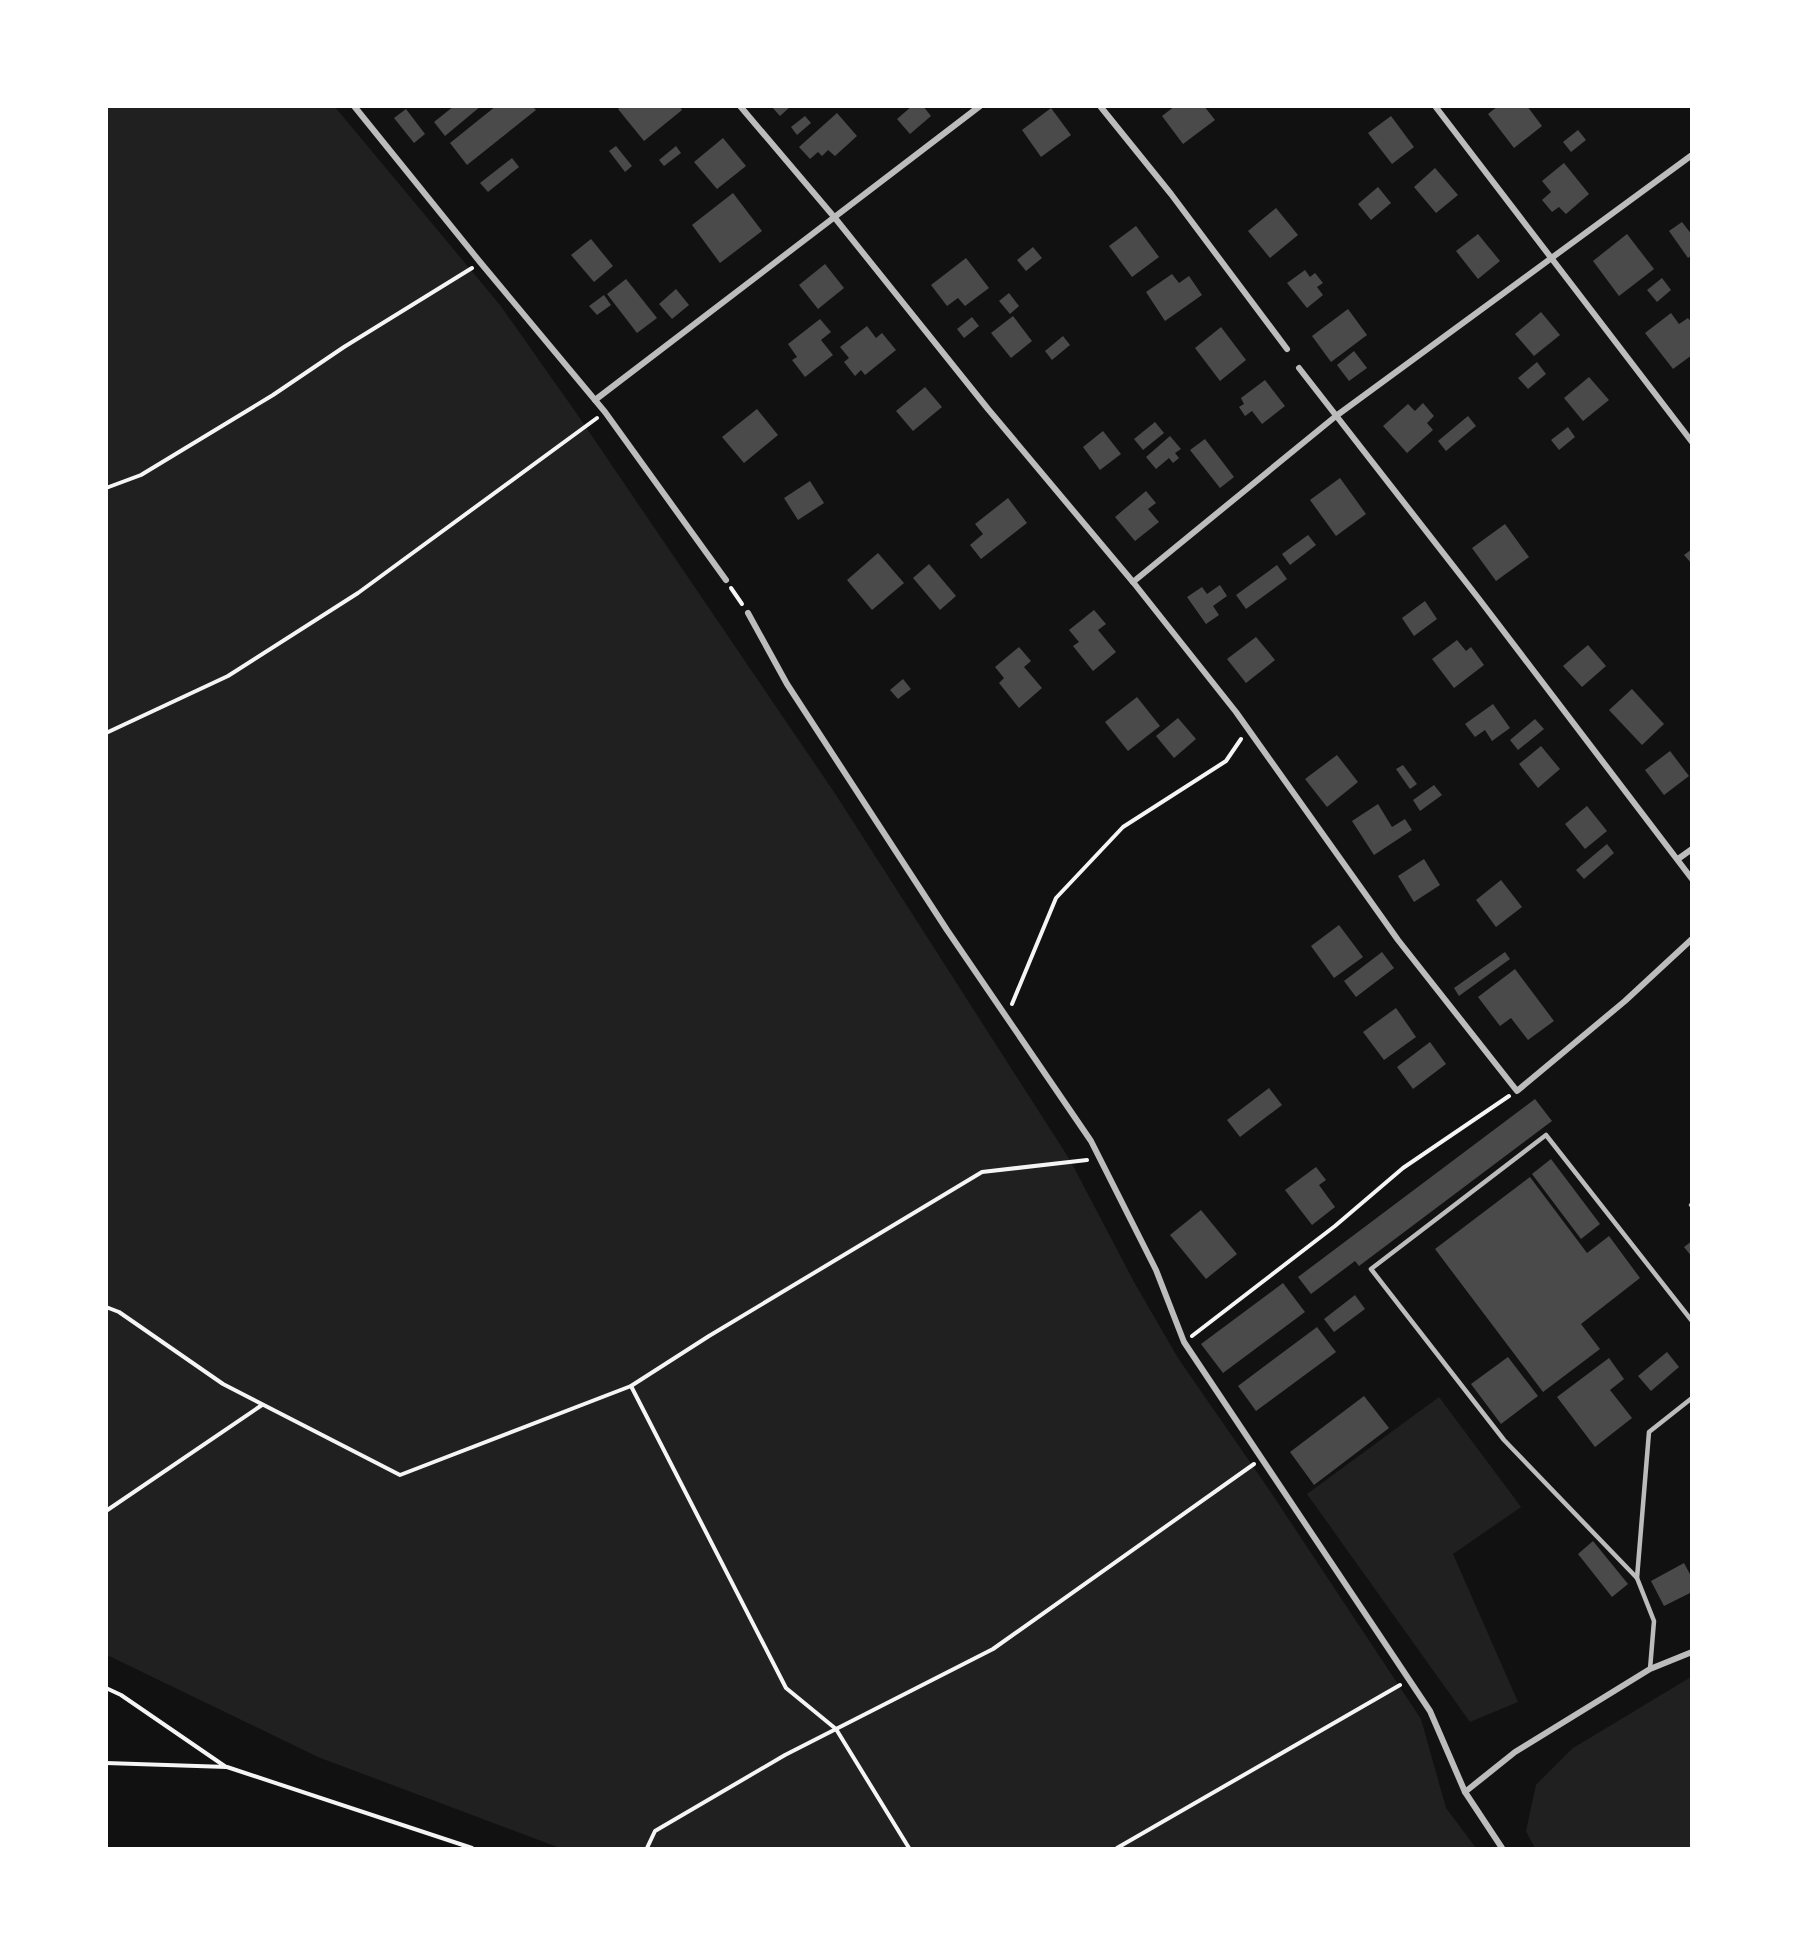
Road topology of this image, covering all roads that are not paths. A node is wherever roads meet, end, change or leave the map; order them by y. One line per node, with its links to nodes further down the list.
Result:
1 (354, 106): 11 (street)
2 (740, 106): 7 (street)
3 (980, 106): 7 (street)
4 (1100, 106): 9 (street)
5 (1435, 106): 8 (street)
6 (1692, 155): 8 (street)
7 (835, 218): 11 (street); 15 (street)
8 (1552, 258): 12 (street); 13 (street)
9 (1287, 349)
10 (1299, 368): 12 (street)
11 (595, 400): 14 (street)
12 (1336, 416): 15 (street); 18 (street)
13 (1692, 442)
14 (726, 580)
15 (1133, 582): 20 (street)
16 (748, 613): 26 (street)
17 (1692, 849): 18 (street)
18 (1678, 859): 19 (street)
19 (1692, 879)
20 (1692, 939)
21 (1692, 1321): 23 (lane)
22 (1692, 1398): 23 (lane)
23 (1637, 1578): 25 (lane)
24 (1692, 1653): 25 (street)
25 (1650, 1669): 26 (street)
26 (1465, 1792): 27 (street)
27 (1502, 1848)

